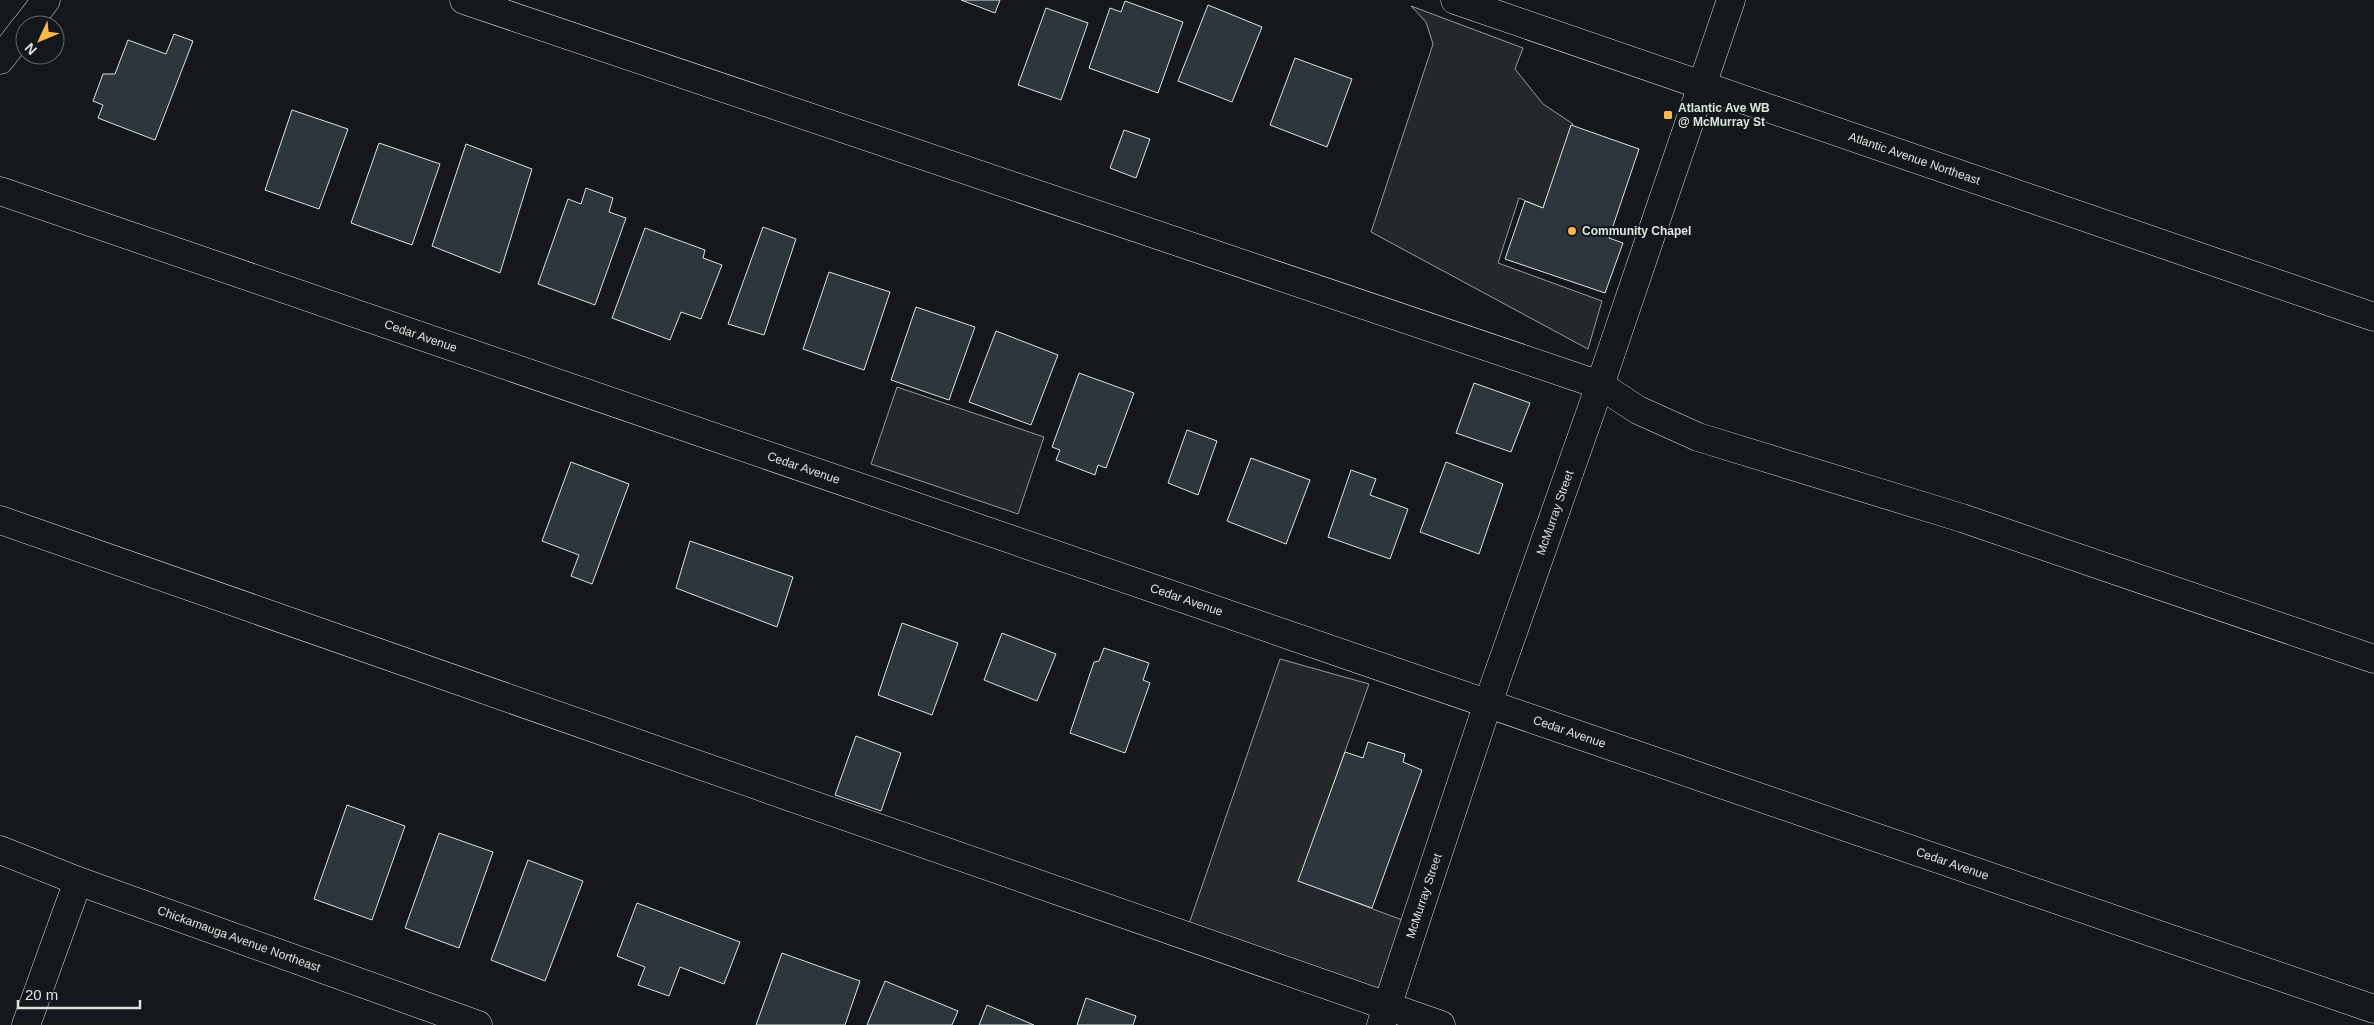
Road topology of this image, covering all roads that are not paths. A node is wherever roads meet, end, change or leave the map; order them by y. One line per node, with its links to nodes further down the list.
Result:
1 (46, 0): 5 (street)
2 (464, 0): 11 (street)
3 (1455, 0): 8 (street, Atlantic Avenue Northeast)
4 (1731, 0): 8 (street, McMurray Street)
5 (34, 15)
6 (15, 40): 7 (street)
7 (0, 60)
8 (1703, 84): 10 (street, Atlantic Avenue Northeast); 11 (street, McMurray Street)
9 (0, 191): 14 (street, Cedar Avenue)
10 (2374, 317)
11 (1600, 386): 13 (street); 14 (street, McMurray Street)
12 (0, 520): 18 (street)
13 (2374, 659)
14 (1488, 703): 17 (street, Cedar Avenue); 18 (street, McMurray Street)
15 (0, 850): 16 (street, Chickamauga Avenue Northeast)
16 (78, 881): 19 (street); 20 (street, Chickamauga Avenue Northeast)
17 (2374, 1009)
18 (1384, 1016): 21 (street)
19 (26, 1025)
20 (478, 1025)
21 (1441, 1025)

